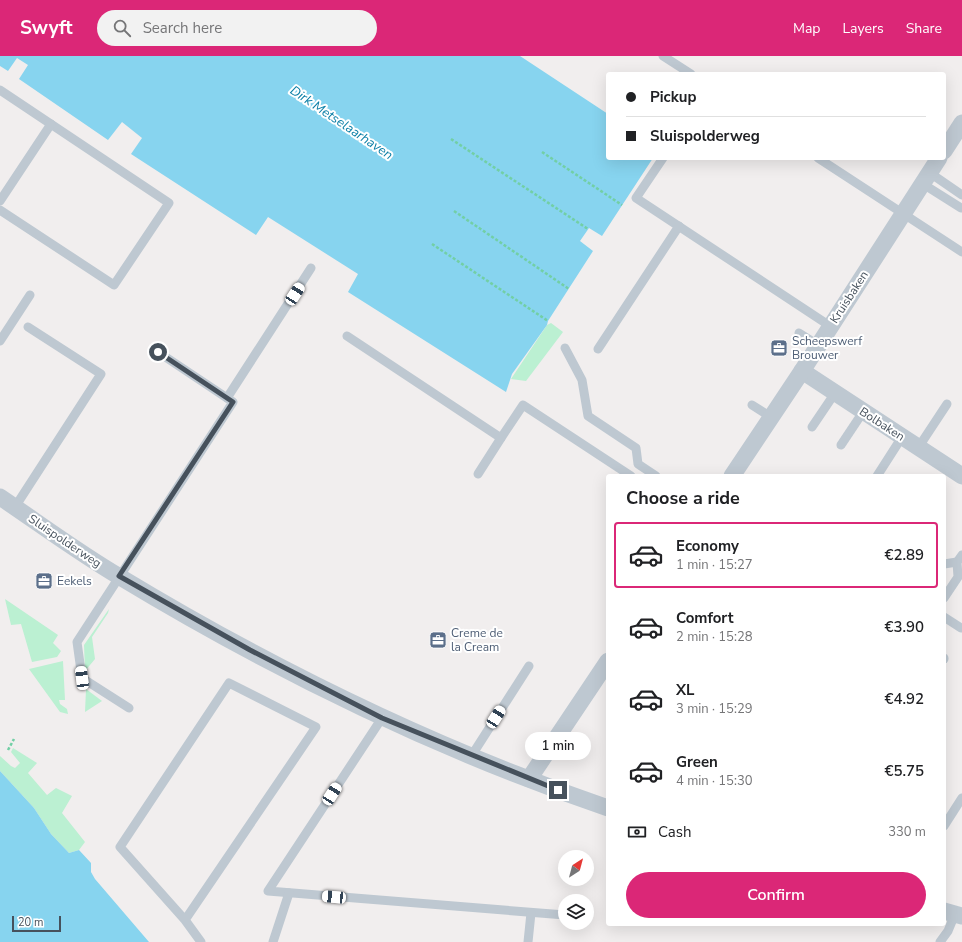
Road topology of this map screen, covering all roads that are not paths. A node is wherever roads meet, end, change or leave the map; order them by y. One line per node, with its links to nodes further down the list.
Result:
1 (663, 56): 2 (lane)
2 (687, 72)
3 (0, 90): 5 (lane)
4 (962, 123): 6 (street)
5 (51, 124): 12 (lane); 14 (lane)
6 (946, 148)
7 (662, 160): 16 (lane)
8 (821, 160): 15 (lane)
9 (938, 160): 10 (street, Kruisbaken)
10 (926, 178): 11 (lane); 13 (lane); 15 (street, Kruisbaken)
11 (962, 195)
12 (0, 201)
13 (961, 208)
14 (0, 210)
15 (903, 214): 17 (lane); 20 (street, Kruisbaken)
16 (679, 226): 20 (lane); 27 (lane)
17 (962, 252)
18 (312, 268): 31 (lane)
19 (30, 295): 24 (lane)
20 (830, 326): 25 (street, Kruisbaken)
21 (28, 327): 48 (lane)
22 (799, 333): 25 (lane)
23 (347, 336): 38 (lane)
24 (0, 341)
25 (818, 345): 29 (street, Kruisbaken)
26 (565, 348): 43 (lane)
27 (598, 349)
28 (158, 352): 31 (lane)
29 (802, 371): 30 (street, Bolbaken); 35 (street, Kruisbaken)
30 (834, 393): 34 (street, Bolbaken); 36 (lane)
31 (227, 398): 51 (lane)
32 (947, 404): 40 (lane)
33 (752, 405): 35 (lane)
34 (863, 412): 37 (street, Bolbaken); 39 (lane)
35 (771, 417): 44 (street, Kruisbaken)
36 (812, 427)
37 (902, 437): 40 (street, Bolbaken); 45 (lane)
38 (501, 438): 41 (lane); 42 (lane)
39 (840, 445)
40 (918, 448): 46 (street, Bolbaken)
41 (478, 474)
42 (628, 474)
43 (653, 474)
44 (733, 474)
45 (878, 474)
46 (962, 476)
47 (0, 497): 48 (street, Sluispolderweg)
48 (15, 507): 51 (street, Sluispolderweg)
49 (959, 558): 50 (lane); 52 (lane)
50 (946, 563)
51 (119, 576): 57 (lane); 58 (street, Sluispolderweg)
52 (946, 595)
53 (946, 618): 54 (lane)
54 (961, 628)
55 (606, 664): 60 (street)
56 (529, 666): 59 (lane)
57 (129, 708)
58 (382, 718): 59 (street, Sluispolderweg); 64 (lane)
59 (472, 755): 60 (street, Sluispolderweg)
60 (529, 779): 62 (street, Sluispolderweg)
61 (962, 798): 63 (lane)
62 (606, 807)
63 (946, 823)
64 (289, 893): 65 (lane); 70 (lane)
65 (531, 914): 67 (lane); 71 (lane)
66 (954, 914): 72 (lane)
67 (558, 915)
68 (185, 920): 68 (lane); 69 (lane)
69 (201, 942)
70 (273, 942)
71 (528, 942)
72 (940, 942)

